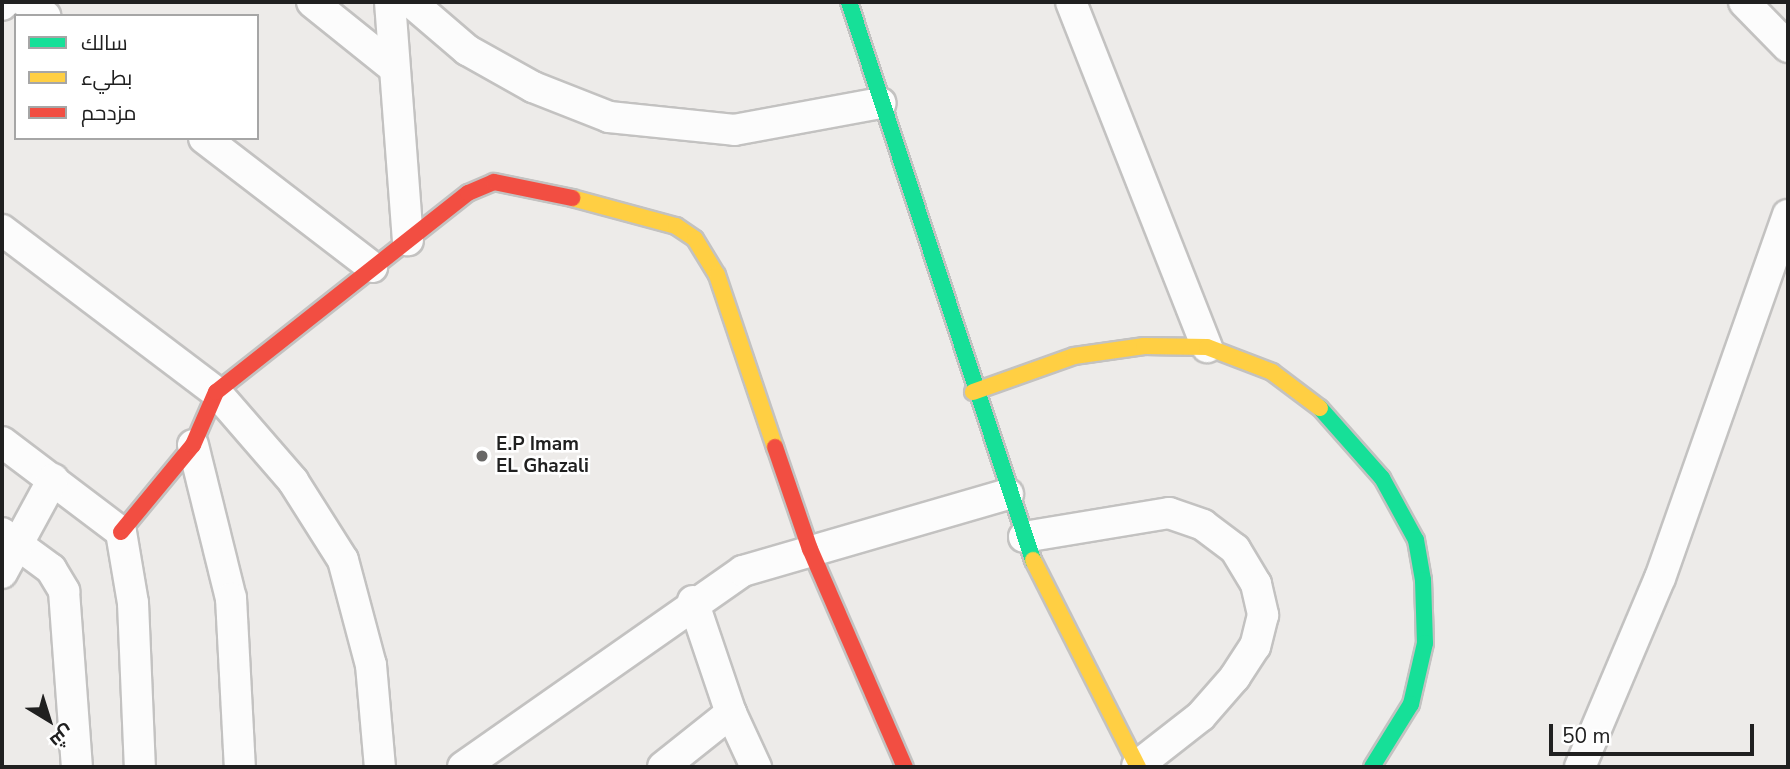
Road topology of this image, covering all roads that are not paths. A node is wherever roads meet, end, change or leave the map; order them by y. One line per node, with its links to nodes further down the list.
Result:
1 (26, 2): 8 (street)
2 (312, 2): 10 (street)
3 (390, 2): 10 (street)
4 (411, 2): 11 (street)
5 (849, 2): 11 (street)
6 (1071, 2): 17 (street)
7 (1744, 2): 9 (street)
8 (41, 14)
9 (1788, 47)
10 (394, 68): 15 (street)
11 (881, 103): 19 (street)
12 (207, 140): 16 (street)
13 (1788, 215): 41 (street)
14 (2, 230): 18 (street)
15 (408, 240): 16 (street); 27 (street)
16 (372, 267): 18 (street)
17 (1207, 347): 19 (street); 40 (street)
18 (216, 392): 21 (street); 34 (street)
19 (973, 392): 23 (street)
20 (2, 442): 22 (street)
21 (193, 445): 24 (street); 33 (street)
22 (52, 480): 24 (street); 25 (street)
23 (1007, 494): 26 (street); 27 (street)
24 (121, 532): 32 (street)
25 (8, 537): 28 (street); 31 (street)
26 (1024, 537): 39 (street); 39 (street)
27 (810, 549): 29 (street); 38 (street)
28 (2, 573)
29 (693, 601): 30 (street); 35 (street)
30 (731, 713): 36 (street); 37 (street)
31 (76, 767)
32 (140, 767)
33 (240, 767)
34 (380, 767)
35 (463, 767)
36 (663, 767)
37 (756, 767)
38 (905, 767)
39 (1138, 767)
40 (1372, 767)
41 (1580, 767)

